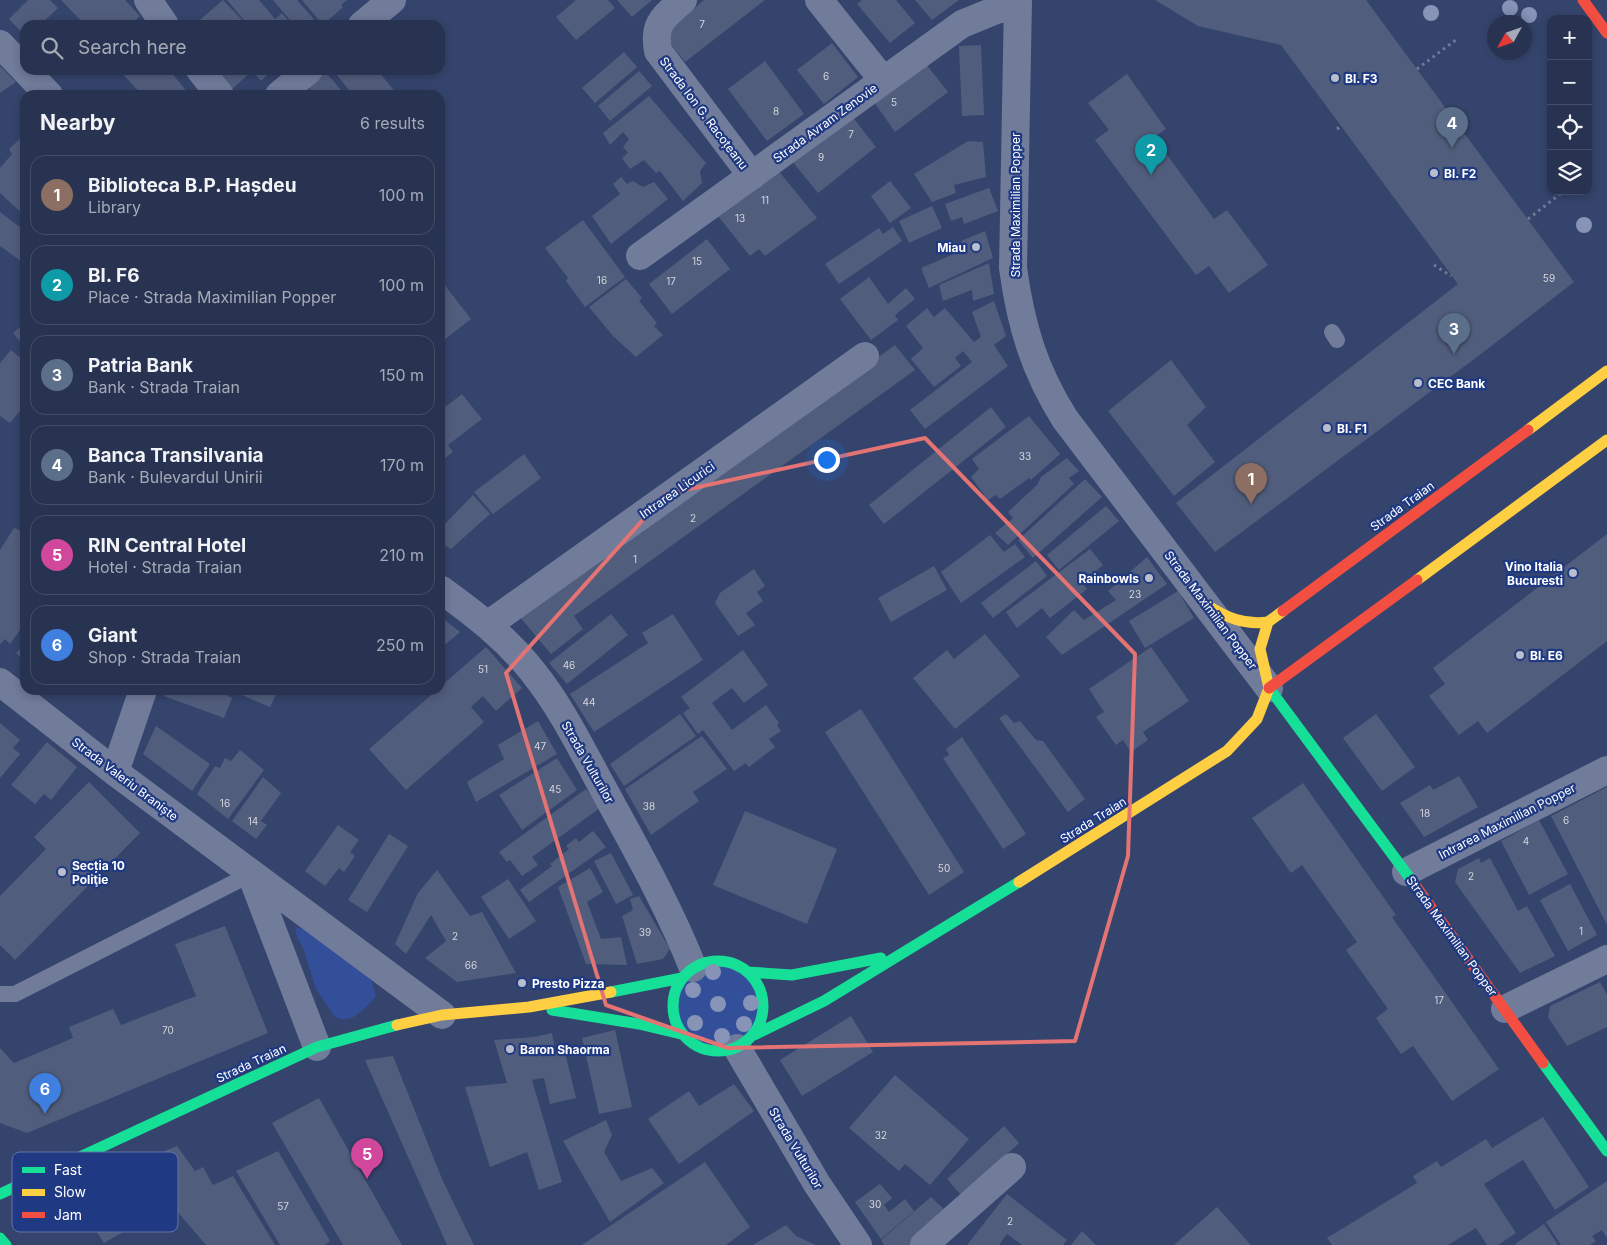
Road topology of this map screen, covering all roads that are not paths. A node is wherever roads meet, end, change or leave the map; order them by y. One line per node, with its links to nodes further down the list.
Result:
1 (148, 0): 7 (street)
2 (392, 0): 8 (street)
3 (683, 0): 19 (street, Strada Ion G. Racoțeanu)
4 (819, 0): 15 (street)
5 (1583, 0): 9 (street)
6 (1018, 3): 15 (street, Strada Avram Zenovie); 25 (street, Strada Maximilian Popper)
7 (162, 20)
8 (368, 20)
9 (1607, 33)
10 (0, 44): 11 (street)
11 (20, 65)
12 (30, 75): 16 (street)
13 (204, 75): 17 (street)
14 (303, 75): 18 (street)
15 (883, 80): 19 (street, Strada Avram Zenovie)
16 (44, 90)
17 (216, 90)
18 (285, 90)
19 (752, 176): 20 (street, Strada Avram Zenovie)
20 (640, 256)
21 (865, 356): 27 (street, Intrarea Licurici)
22 (1607, 371): 26 (street, Strada Traian)
23 (1607, 440): 29 (street)
24 (445, 593): 27 (street, Strada Vulturilor)
25 (1207, 605): 26 (street); 29 (street, Strada Maximilian Popper)
26 (1268, 622): 29 (street)
27 (489, 624): 42 (street, Strada Vulturilor)
28 (0, 682): 36 (street, Strada Valeriu Braniște)
29 (1269, 688): 33 (street, Strada Maximilian Popper); 34 (street, Strada Traian)
30 (141, 695): 36 (street)
31 (1286, 730): 33 (street)
32 (1263, 731): 34 (street)
33 (1305, 736): 37 (street, Strada Maximilian Popper)
34 (1239, 740): 39 (street, Strada Traian)
35 (1607, 770): 37 (street, Intrarea Maximilian Popper)
36 (114, 772): 38 (street, Strada Valeriu Braniște)
37 (1406, 872): 45 (street, Strada Maximilian Popper)
38 (251, 874): 43 (lane); 46 (street, Strada Valeriu Braniște); 49 (street)
39 (907, 952): 41 (street, Strada Traian); 48 (street, Strada Traian)
40 (1607, 959): 45 (street)
41 (748, 972): 42 (street); 48 (street)
42 (687, 973): 44 (street, Strada Traian); 47 (street)
43 (0, 994)
44 (529, 1006): 46 (street, Strada Traian); 47 (street, Strada Traian)
45 (1505, 1009): 50 (street, Strada Maximilian Popper)
46 (442, 1015): 49 (street, Strada Traian)
47 (682, 1034): 48 (street)
48 (746, 1042): 57 (street, Strada Vulturilor)
49 (318, 1047): 51 (street, Strada Traian)
50 (1607, 1151)
51 (91, 1152)
52 (1012, 1167): 58 (street)
53 (12, 1188): 54 (street, Strada Traian)
54 (0, 1194)
55 (0, 1238): 56 (street)
56 (6, 1245)
57 (858, 1245)
58 (924, 1245)

